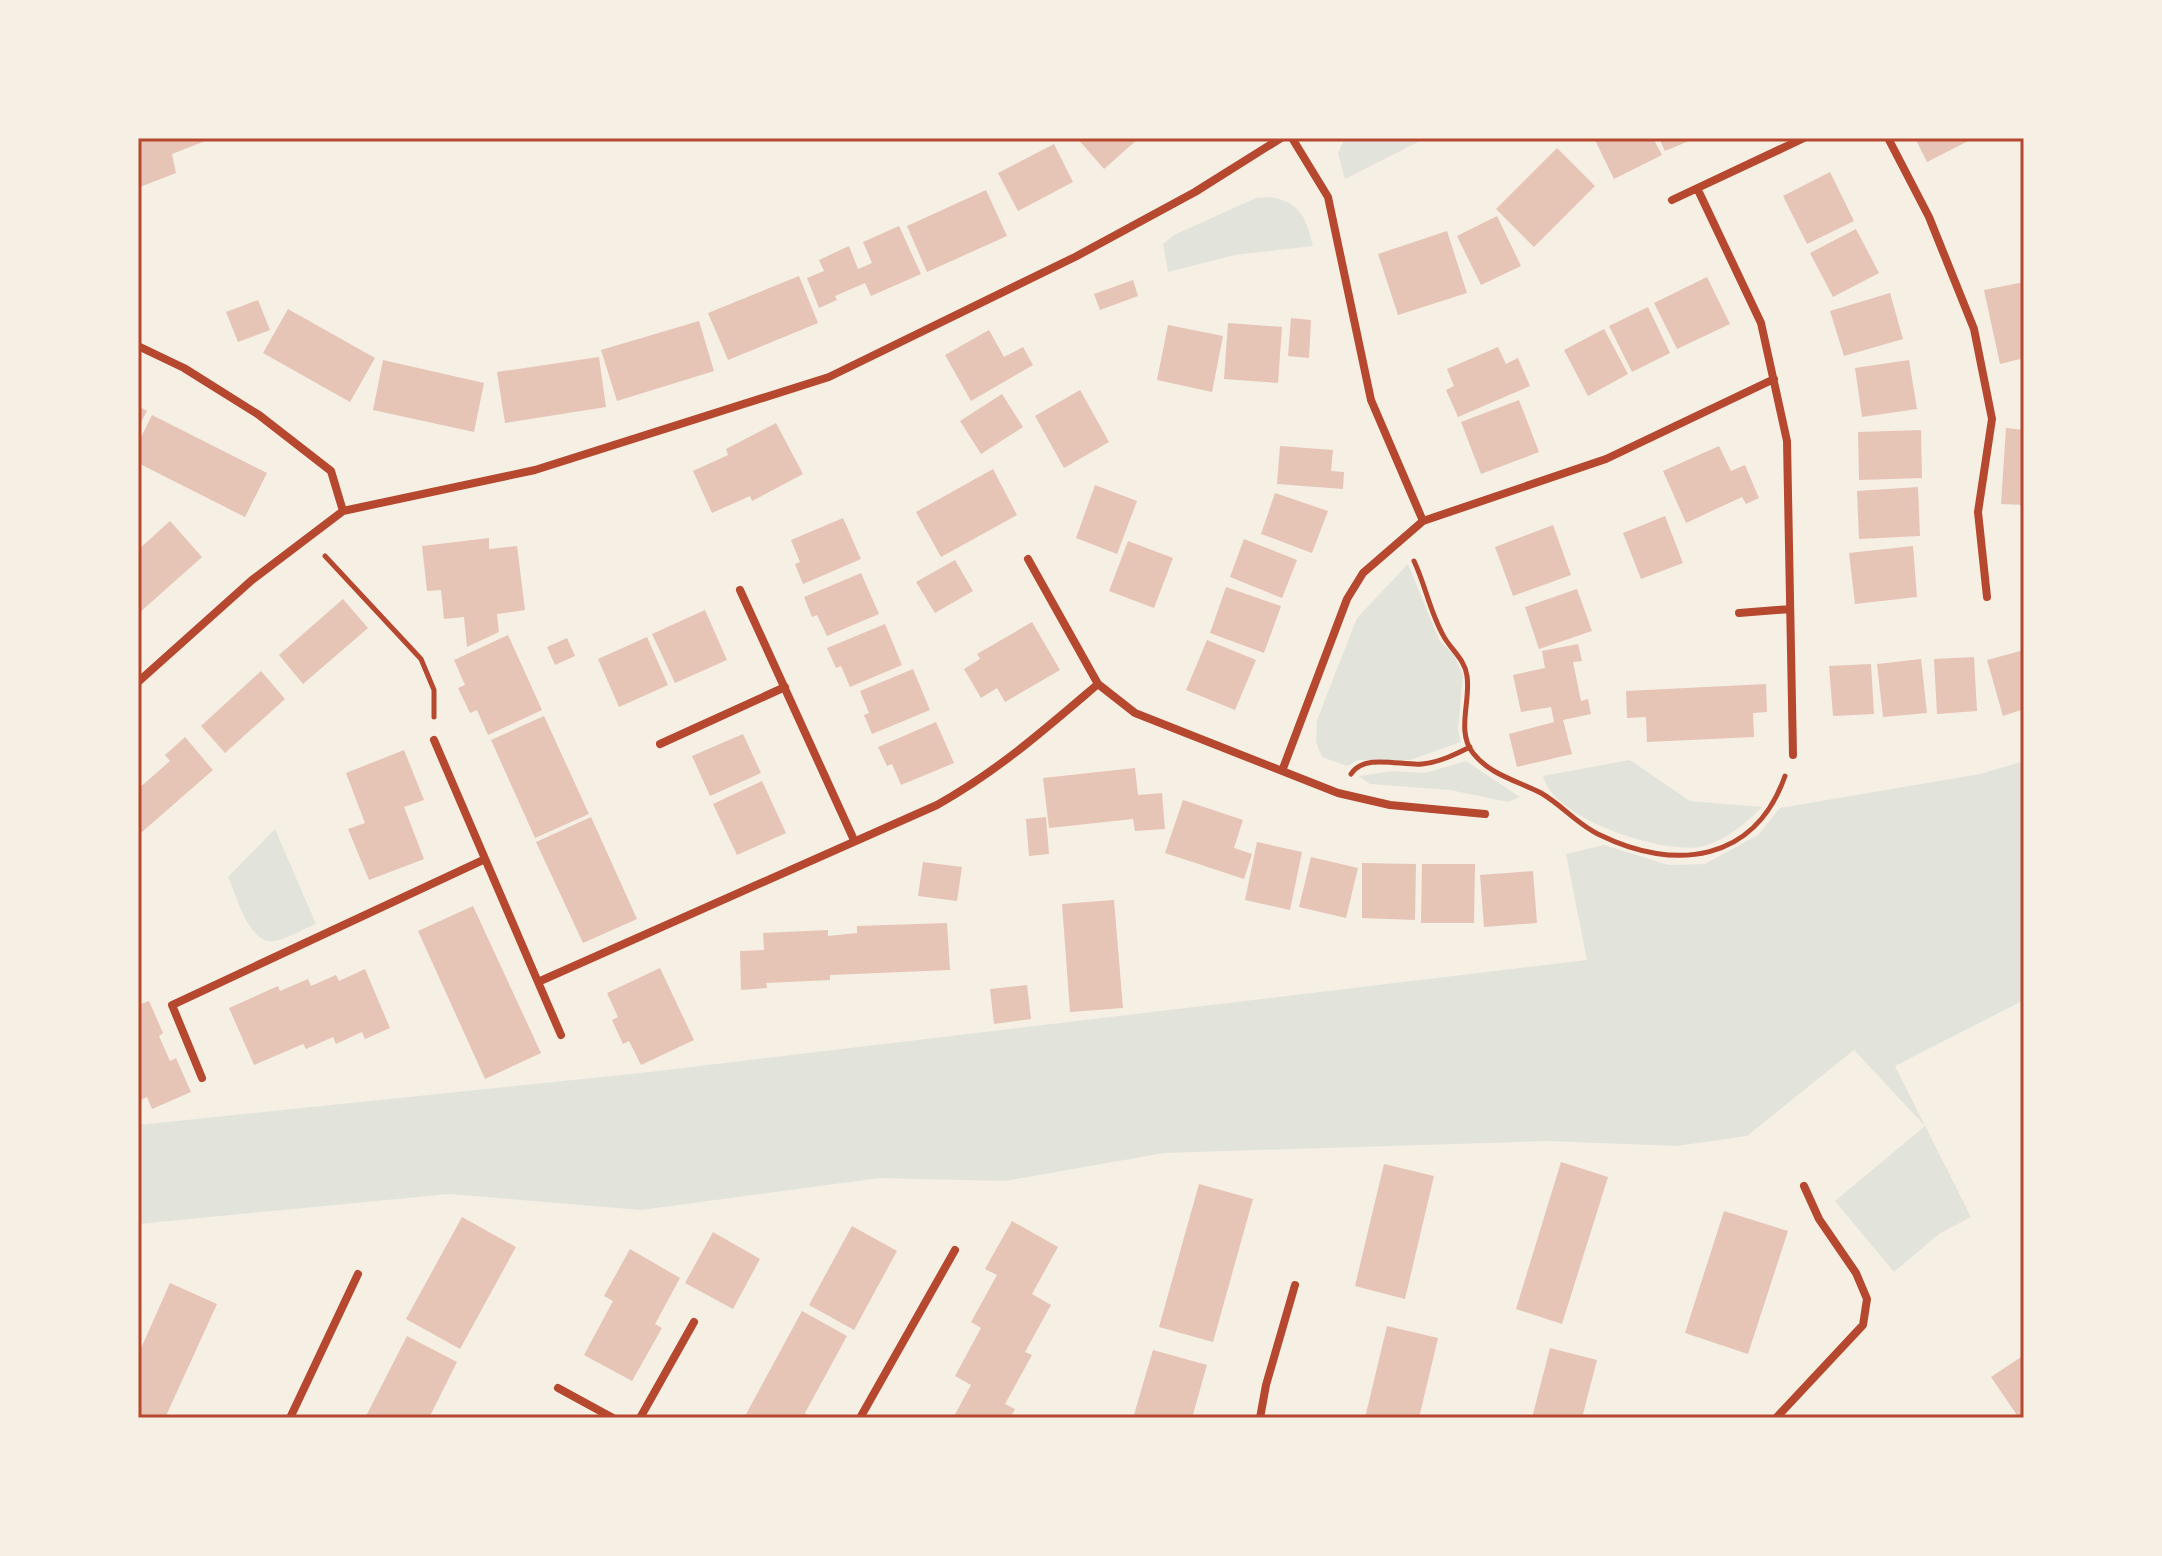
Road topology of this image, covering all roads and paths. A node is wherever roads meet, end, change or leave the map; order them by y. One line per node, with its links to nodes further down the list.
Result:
1 (1281, 138): 9 (street)
2 (1292, 138): 10 (street)
3 (1804, 138): 5 (street)
4 (1888, 138): 15 (street)
5 (1698, 190): 6 (street); 8 (street)
6 (1672, 200)
7 (138, 346): 9 (street)
8 (1774, 379): 10 (street); 16 (street)
9 (343, 511): 11 (street)
10 (1423, 521): 12 (street)
11 (308, 537): 18 (street); 21 (path)
12 (1405, 537): 23 (path); 25 (street)
13 (1028, 559): 19 (street)
14 (740, 590): 20 (street)
15 (1987, 597)
16 (1790, 609): 17 (street); 24 (street)
17 (1739, 613)
18 (138, 682)
19 (1098, 684): 25 (street); 28 (street)
20 (785, 687): 22 (street); 28 (street)
21 (434, 740): 29 (street)
22 (660, 744)
23 (1470, 747): 24 (path); 26 (path)
24 (1793, 755)
25 (1282, 771): 26 (street)
26 (1338, 793): 27 (street)
27 (1485, 814)
28 (854, 840): 30 (street)
29 (485, 859): 30 (street); 32 (street)
30 (538, 982): 31 (street)
31 (561, 1035)
32 (202, 1078)
33 (1804, 1186): 44 (street)
34 (955, 1250): 42 (street)
35 (358, 1274): 39 (street)
36 (1295, 1285): 43 (street)
37 (694, 1322): 41 (street)
38 (558, 1388): 40 (street)
39 (290, 1418)
40 (613, 1418)
41 (640, 1418)
42 (860, 1418)
43 (1260, 1418)
44 (1776, 1418)

